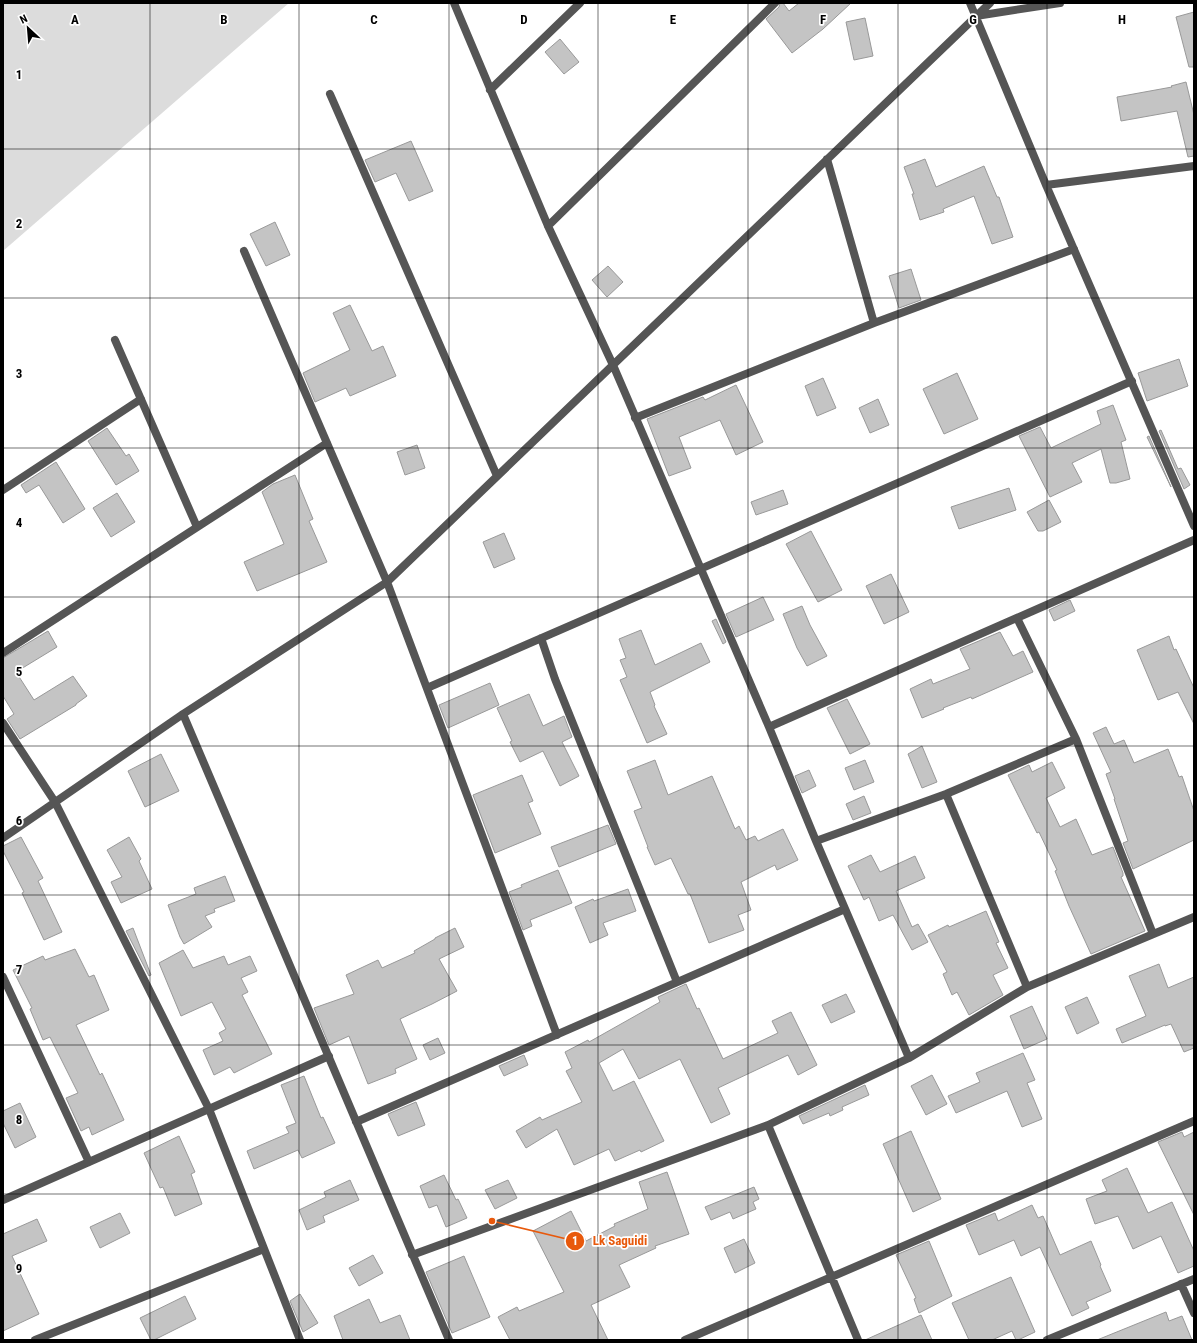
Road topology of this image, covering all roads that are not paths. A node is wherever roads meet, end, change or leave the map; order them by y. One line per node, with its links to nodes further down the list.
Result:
1 (454, 3): 8 (street)
2 (580, 3): 8 (street)
3 (775, 3): 13 (street)
4 (970, 3): 7 (street)
5 (990, 3): 7 (street)
6 (1060, 3): 7 (street)
7 (976, 16): 10 (street); 12 (street)
8 (490, 90): 13 (street)
9 (330, 94): 23 (street)
10 (828, 159): 16 (street); 18 (street)
11 (1194, 166): 12 (street)
12 (1046, 185): 14 (street)
13 (548, 226): 18 (street)
14 (1074, 249): 16 (street); 19 (street)
15 (244, 251): 22 (street)
16 (874, 323): 21 (street)
17 (115, 340): 20 (street)
18 (613, 365): 21 (street); 23 (street)
19 (1132, 381): 25 (street); 28 (street)
20 (141, 399): 24 (street); 26 (street)
21 (635, 418): 28 (street)
22 (327, 443): 26 (street); 29 (street)
23 (497, 476): 29 (street)
24 (3, 490)
25 (1194, 526)
26 (197, 527): 32 (street)
27 (1194, 540): 30 (street)
28 (700, 569): 31 (street); 36 (street)
29 (387, 582): 33 (street); 34 (street)
30 (1017, 618): 36 (street); 37 (street)
31 (541, 638): 33 (street); 46 (street)
32 (3, 653)
33 (427, 688): 48 (street)
34 (183, 714): 39 (street); 49 (street)
35 (3, 724): 39 (street)
36 (769, 727): 41 (street)
37 (1076, 738): 38 (street); 44 (street)
38 (946, 794): 41 (street); 47 (street)
39 (55, 802): 40 (street); 51 (street)
40 (3, 838)
41 (816, 841): 42 (street)
42 (845, 909): 46 (street); 50 (street)
43 (1194, 917): 44 (street)
44 (1153, 934): 47 (street)
45 (3, 977): 55 (street)
46 (677, 982): 48 (street)
47 (1027, 987): 50 (street)
48 (557, 1035): 53 (street)
49 (329, 1056): 51 (street); 53 (street)
50 (909, 1058): 54 (street)
51 (209, 1109): 55 (street); 57 (street)
52 (1194, 1121): 59 (street)
53 (356, 1122): 58 (street)
54 (768, 1126): 58 (street); 59 (street)
55 (89, 1162): 56 (street)
56 (3, 1200)
57 (264, 1249): 63 (street); 64 (street)
58 (412, 1255): 65 (street)
59 (831, 1277): 66 (street); 67 (street)
60 (1194, 1279): 61 (street)
61 (1181, 1284): 62 (street); 68 (street)
62 (1194, 1313)
63 (35, 1340)
64 (300, 1340)
65 (449, 1340)
66 (685, 1340)
67 (858, 1340)
68 (1047, 1340)

